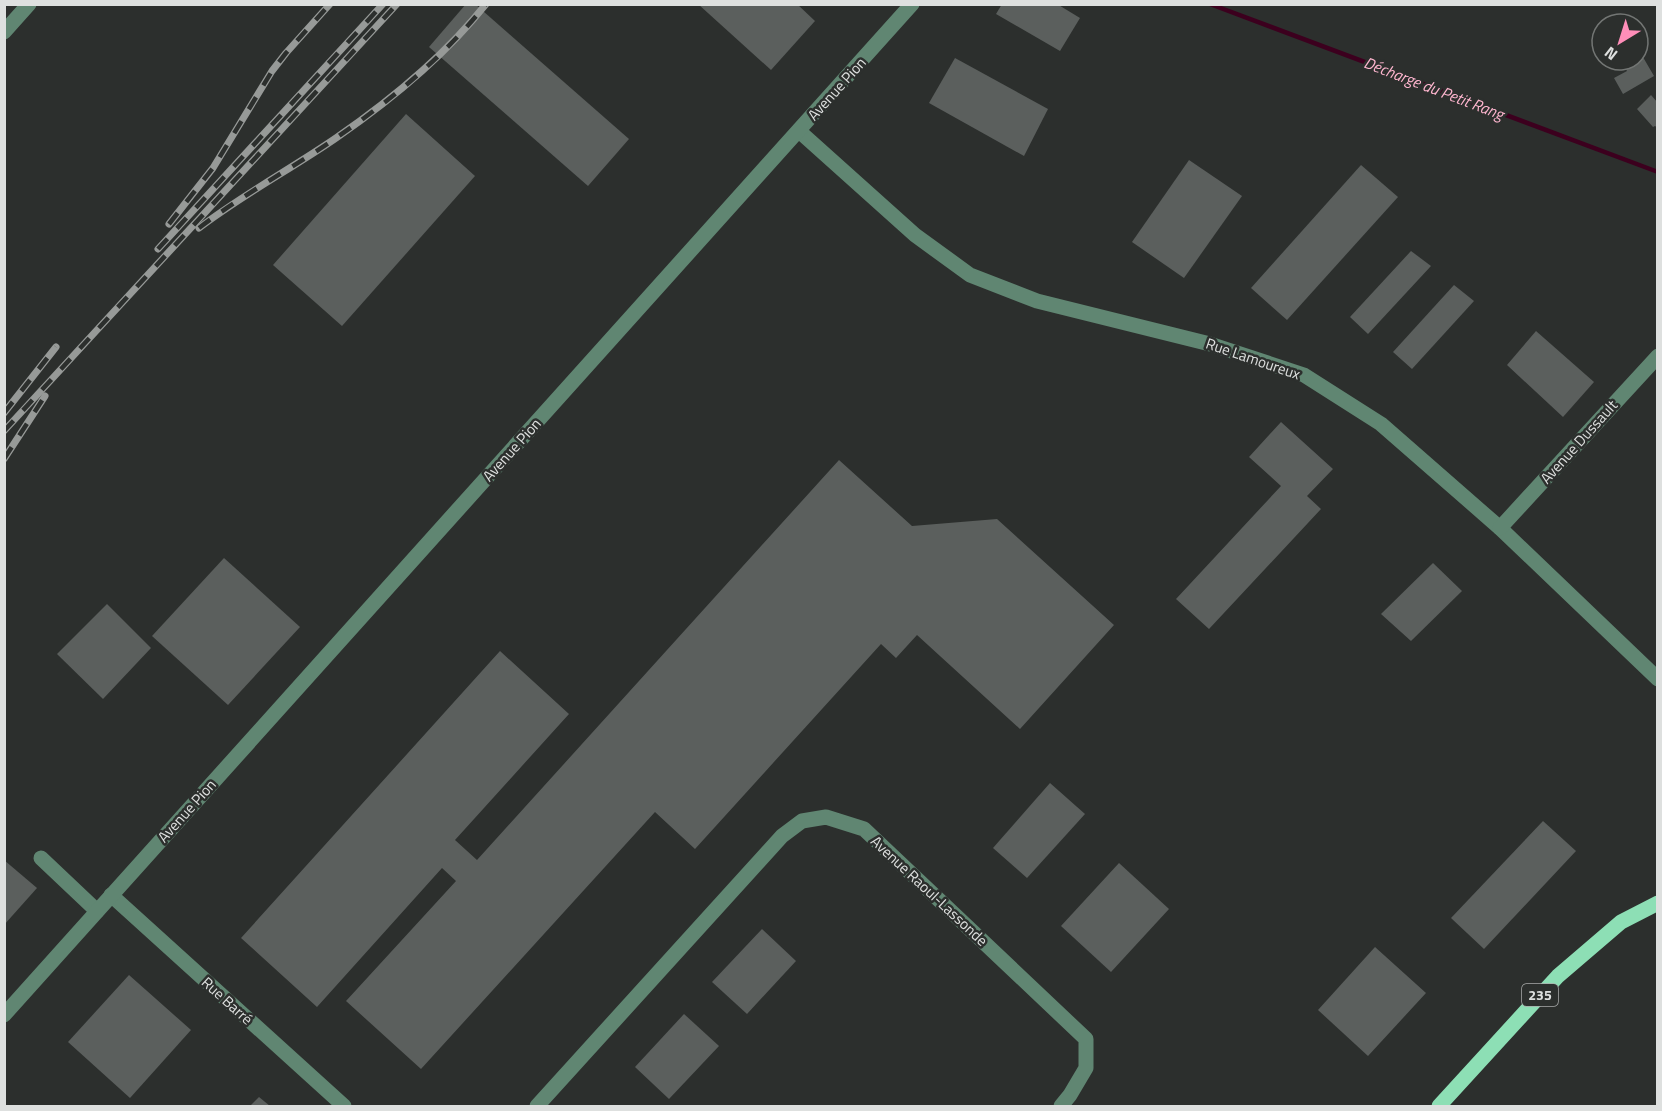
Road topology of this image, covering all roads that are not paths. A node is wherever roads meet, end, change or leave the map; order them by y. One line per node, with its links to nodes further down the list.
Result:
1 (29, 4): 3 (street)
2 (912, 4): 4 (street, Avenue Pion)
3 (4, 32)
4 (799, 131): 6 (street, Rue Lamoureux); 9 (street, Avenue Pion)
5 (1658, 356): 6 (street, Avenue Dussault)
6 (1500, 528): 7 (street, Rue Lamoureux)
7 (1658, 678)
8 (41, 858): 11 (street)
9 (111, 896): 11 (street, Avenue Pion); 13 (street, Rue Barré)
10 (1658, 903): 16 (main road, 235)
11 (97, 911): 12 (street, Avenue Pion)
12 (4, 1015)
13 (344, 1107)
14 (537, 1107): 15 (street, Avenue Raoul-Lassonde)
15 (1060, 1107)
16 (1439, 1107)

